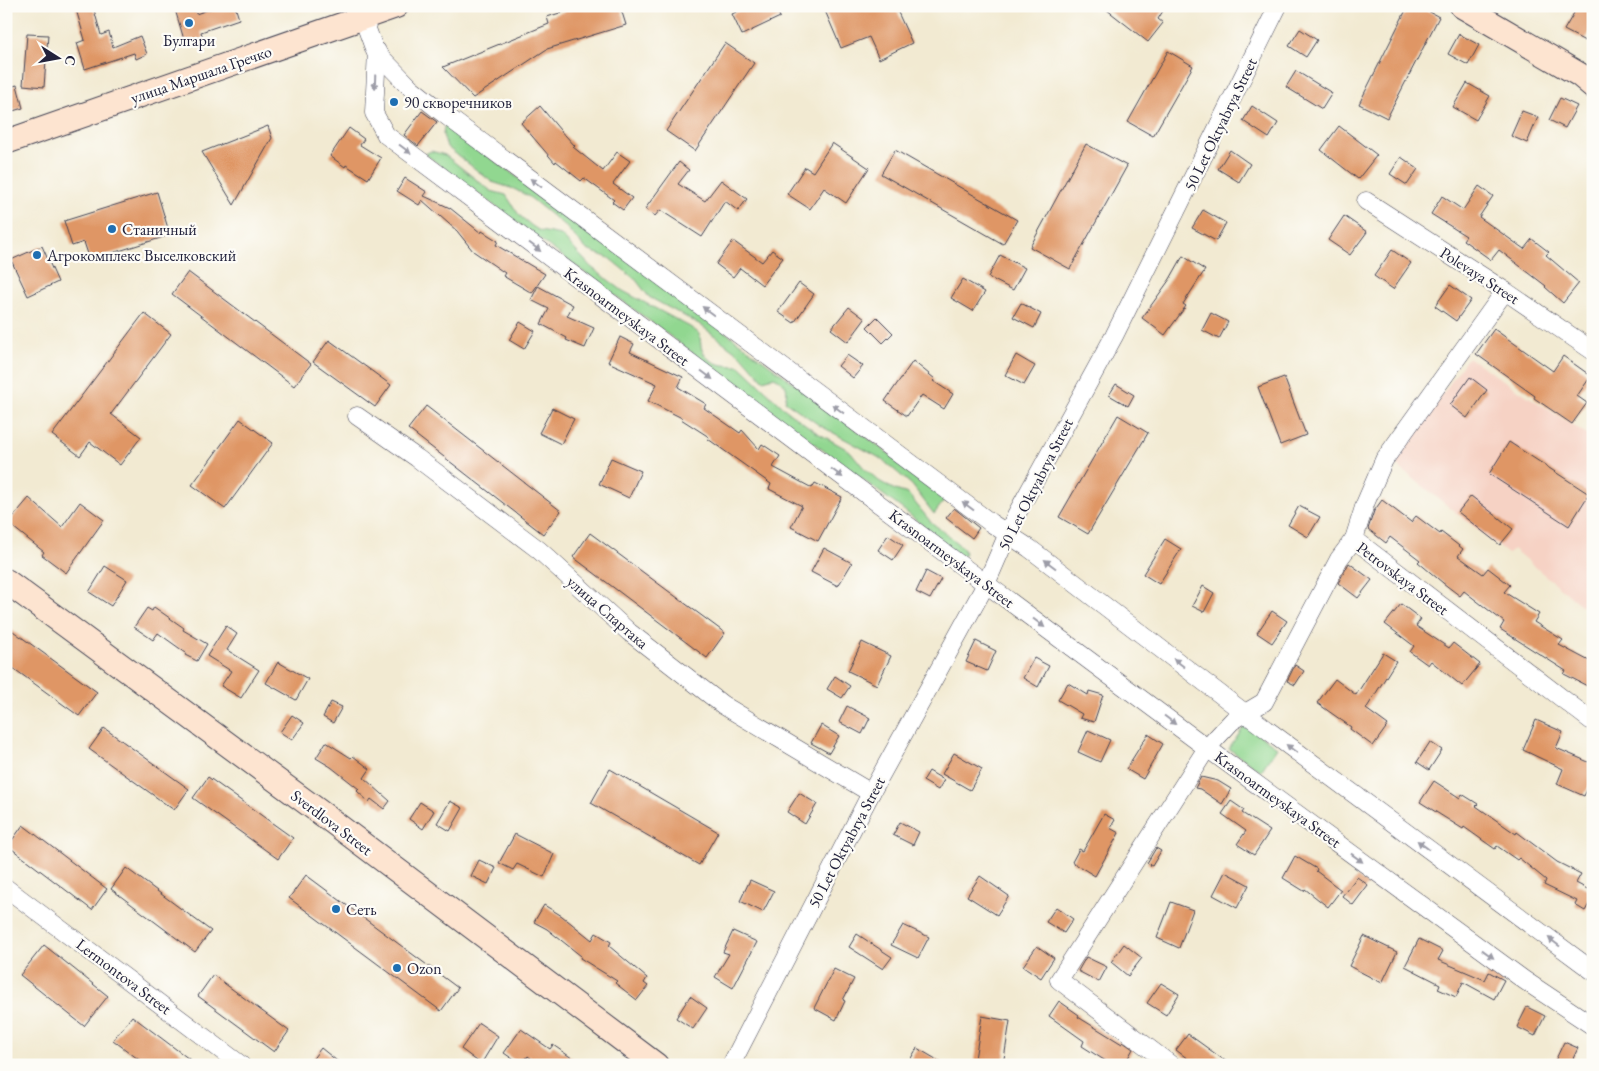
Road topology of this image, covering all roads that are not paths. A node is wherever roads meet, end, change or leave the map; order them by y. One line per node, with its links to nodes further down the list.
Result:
1 (396, 6): 4 (main road, улица Маршала Гречко)
2 (1278, 6): 12 (street, 50 Let Oktyabrya Street)
3 (1462, 6): 6 (main road)
4 (363, 18): 5 (street, Krasnoarmeyskaya Street); 7 (main road, улица Маршала Гречко)
5 (376, 51): 12 (street, Krasnoarmeyskaya Street, one-way to 5); 15 (street, Krasnoarmeyskaya Street, one-way to 15)
6 (1593, 86)
7 (6, 142)
8 (1366, 201): 9 (street, Polevaya Street)
9 (1505, 291): 10 (street, Polevaya Street); 13 (street)
10 (1593, 351)
11 (357, 416): 19 (street, улица Спартака)
12 (1008, 535): 15 (street, 50 Let Oktyabrya Street); 16 (street, Krasnoarmeyskaya Street, one-way to 12)
13 (1354, 539): 16 (street, Petrovskaya Street); 17 (street, Petrovskaya Street)
14 (6, 581): 24 (main road, Sverdlova Street)
15 (986, 584): 18 (street, Krasnoarmeyskaya Street, one-way to 18); 19 (street, 50 Let Oktyabrya Street)
16 (1246, 714): 18 (street, Petrovskaya Street); 21 (street, Krasnoarmeyskaya Street, one-way to 16)
17 (1593, 722)
18 (1207, 748): 22 (street, Krasnoarmeyskaya Street, one-way to 22); 26 (street, Petrovskaya Street)
19 (871, 793): 25 (street, 50 Let Oktyabrya Street)
20 (6, 888): 23 (street, Lermontova Street)
21 (1593, 971)
22 (1593, 1026)
23 (241, 1065)
24 (656, 1065)
25 (731, 1065)
26 (1171, 1065)

